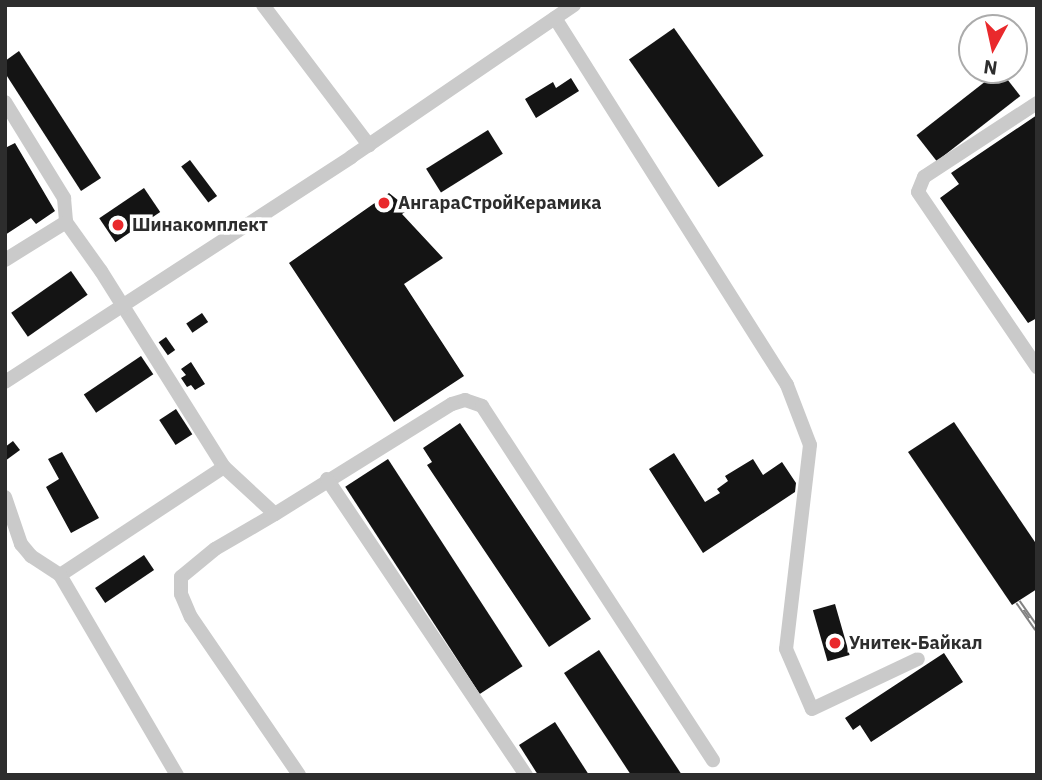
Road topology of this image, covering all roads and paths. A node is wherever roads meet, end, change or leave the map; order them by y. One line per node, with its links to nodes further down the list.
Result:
1 (263, 5): 6 (street)
2 (575, 5): 3 (street)
3 (555, 18): 6 (street); 17 (street)
4 (5, 102): 7 (street)
5 (1037, 103): 10 (street)
6 (369, 145): 9 (street)
7 (65, 222): 8 (street); 9 (street)
8 (5, 260)
9 (123, 305): 11 (street); 12 (street)
10 (1037, 367)
11 (5, 382)
12 (224, 467): 15 (street); 16 (street)
13 (327, 479): 15 (street); 18 (street); 21 (street)
14 (5, 497): 16 (street)
15 (275, 514): 19 (street)
16 (60, 575): 20 (street)
17 (918, 659)
18 (713, 760)
19 (292, 772)
20 (177, 775)
21 (526, 775)

